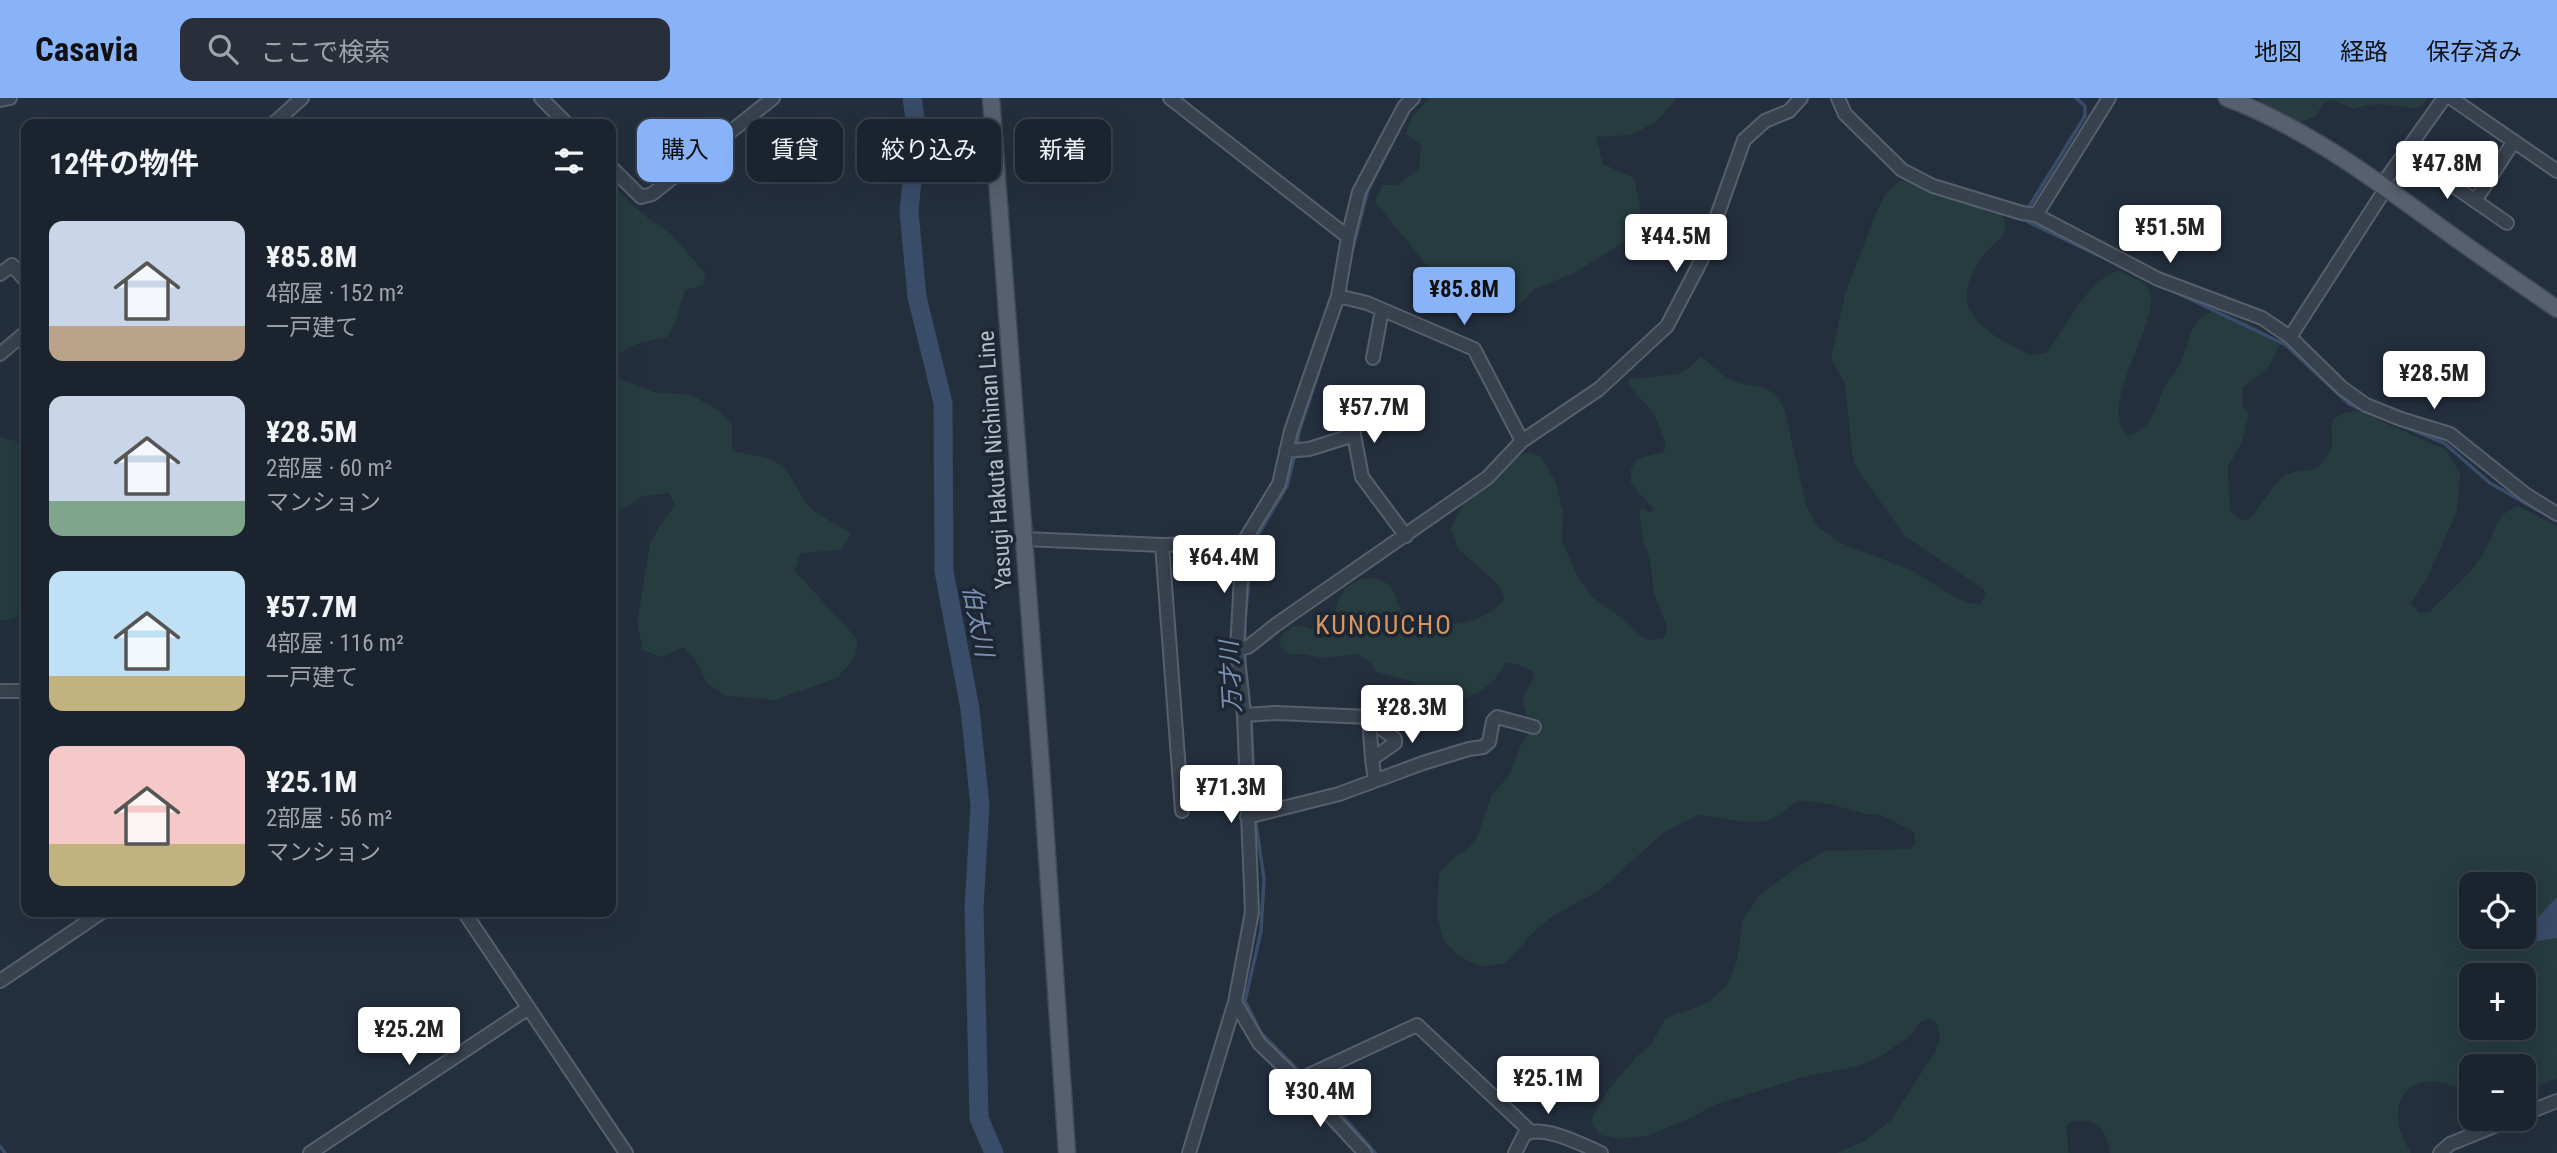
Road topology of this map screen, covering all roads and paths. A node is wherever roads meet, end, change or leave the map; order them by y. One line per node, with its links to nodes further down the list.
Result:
1 (10, 98): 14 (street)
2 (302, 98): 15 (street)
3 (541, 98): 16 (street)
4 (773, 98): 20 (street)
5 (991, 98): 39 (main road, Yasugi Hakuta Nichinan Line)
6 (1170, 98): 25 (street)
7 (1413, 98): 25 (street)
8 (1801, 98): 35 (street)
9 (1838, 98): 23 (street)
10 (2109, 98): 23 (street)
11 (2227, 98): 21 (main road)
12 (2444, 98): 18 (street)
13 (2451, 98): 17 (street)
14 (0, 100)
15 (279, 119)
16 (562, 119)
17 (2514, 141): 19 (street); 22 (street)
18 (2406, 153): 21 (street); 22 (street)
19 (2557, 171)
20 (616, 172)
21 (2384, 187): 29 (main road); 32 (street)
22 (2474, 201): 24 (street)
23 (2036, 215): 32 (street)
24 (2507, 223)
25 (1348, 237): 28 (street)
26 (0, 274): 27 (street)
27 (21, 275)
28 (1338, 296): 30 (street); 36 (street)
29 (2557, 309)
30 (1382, 310): 34 (street); 35 (street)
31 (21, 336): 33 (street)
32 (2290, 337): 37 (street)
33 (0, 354)
34 (1373, 358)
35 (1522, 441): 38 (street)
36 (1293, 451): 38 (street); 40 (street)
37 (2557, 514)
38 (1406, 536): 42 (street)
39 (1024, 539): 41 (street); 64 (main road, Yasugi Hakuta Nichinan Line)
40 (1243, 543): 41 (street); 42 (street)
41 (1162, 545): 50 (street)
42 (1242, 648): 45 (street)
43 (0, 691): 44 (street)
44 (21, 691)
45 (1250, 714): 48 (street); 51 (street)
46 (1377, 716): 48 (street)
47 (1534, 727): 49 (street)
48 (1372, 759): 49 (street)
49 (1375, 780): 51 (street)
50 (1182, 811)
51 (1253, 815): 55 (street)
52 (95, 917): 54 (street)
53 (467, 917): 56 (street)
54 (0, 981)
55 (1235, 1002): 57 (street); 65 (street)
56 (527, 1009): 62 (street); 63 (street)
57 (1303, 1079): 60 (street); 66 (street)
58 (2557, 1101): 59 (street)
59 (2536, 1109)
60 (1530, 1131): 67 (street); 68 (street)
61 (2482, 1131): 69 (street)
62 (310, 1153)
63 (626, 1153)
64 (1066, 1153)
65 (1189, 1153)
66 (1365, 1153)
67 (1515, 1153)
68 (1601, 1153)
69 (2440, 1153)

